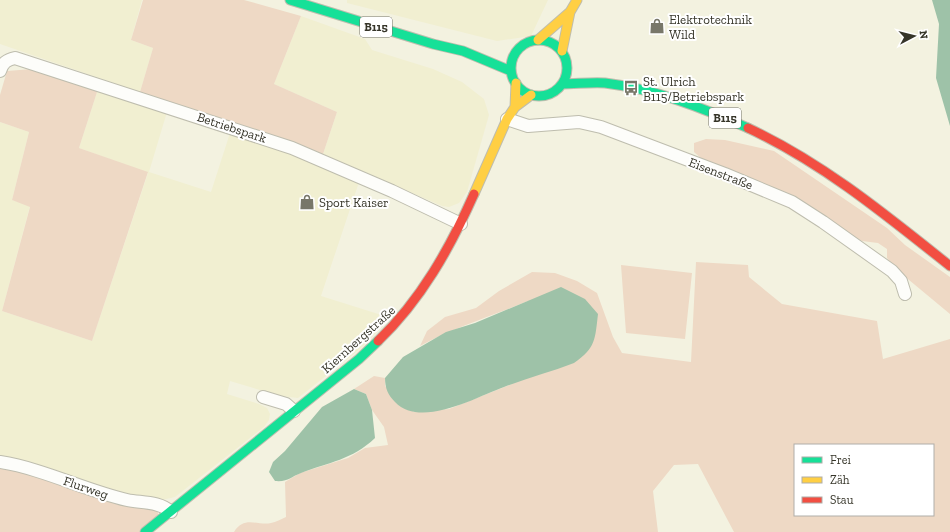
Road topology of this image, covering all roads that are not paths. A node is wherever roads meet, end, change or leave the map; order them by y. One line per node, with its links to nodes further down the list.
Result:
1 (290, 0): 5 (main road, B115)
2 (577, 0): 3 (main road)
3 (570, 12): 4 (main road); 7 (main road)
4 (538, 40): 7 (main road); 9 (main road)
5 (463, 51): 6 (main road, B115); 9 (main road, B115)
6 (493, 52)
7 (562, 52): 12 (main road)
8 (0, 71): 17 (street, Betriebspark)
9 (511, 71): 11 (main road)
10 (588, 74): 13 (main road, B115)
11 (516, 83): 14 (main road); 15 (main road, Kiernbergstraße)
12 (562, 84): 13 (main road, B115); 14 (main road)
13 (609, 84): 18 (main road, B115)
14 (531, 95): 15 (main road, Kiernbergstraße)
15 (515, 106): 16 (main road, Kiernbergstraße)
16 (507, 119): 17 (main road, Kiernbergstraße); 19 (street, Eisenstraße)
17 (461, 224): 21 (main road, Kiernbergstraße)
18 (950, 266)
19 (905, 294)
20 (263, 397): 21 (street)
21 (294, 411): 23 (main road, Kiernbergstraße)
22 (0, 462): 23 (street, Flurweg)
23 (170, 512): 24 (main road, Kiernbergstraße)
24 (145, 532)

